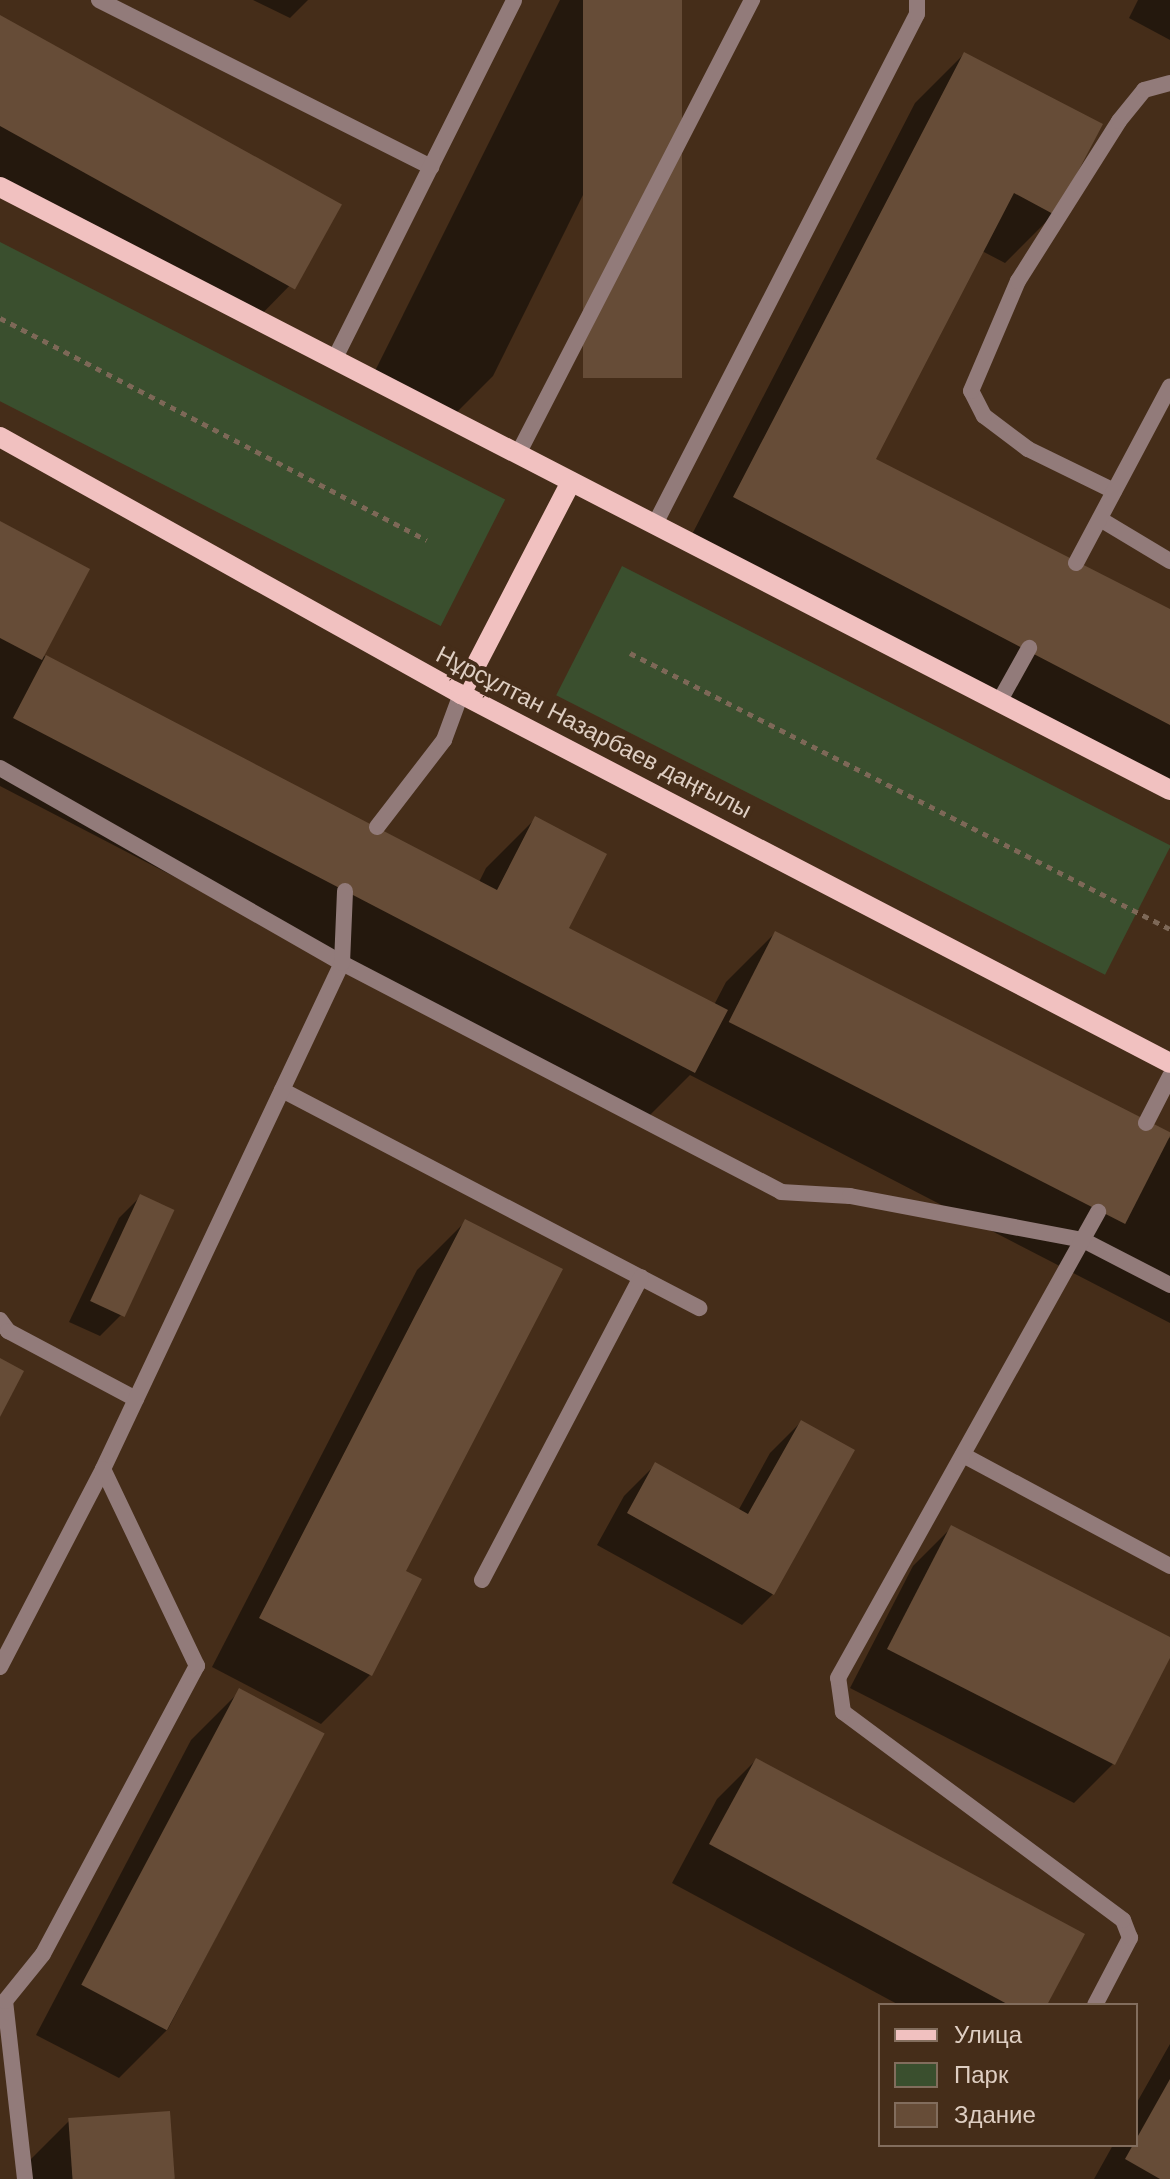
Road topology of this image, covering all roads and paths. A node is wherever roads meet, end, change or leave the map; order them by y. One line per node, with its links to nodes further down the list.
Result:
1 (99, 0): 6 (lane)
2 (514, 0): 6 (lane)
3 (752, 0): 12 (lane)
4 (917, 0): 16 (lane)
5 (1170, 83): 14 (lane)
6 (431, 167): 9 (lane)
7 (0, 187): 9 (main road)
8 (0, 318): 17 (path)
9 (334, 360): 12 (main road)
10 (1170, 386): 14 (lane)
11 (0, 437): 22 (main road, Нұрсұлтан Назарбаев даңғылы)
12 (519, 452): 13 (main road)
13 (571, 482): 16 (main road); 22 (main road)
14 (1114, 491): 15 (lane)
15 (1100, 519): 18 (lane); 19 (lane)
16 (655, 524): 23 (main road)
17 (427, 540)
18 (1170, 561)
19 (1076, 563)
20 (1029, 648): 23 (lane)
21 (630, 653): 28 (path)
22 (461, 694): 26 (lane); 30 (main road, Нұрсұлтан Назарбаев даңғылы)
23 (999, 702): 25 (main road)
24 (0, 768): 29 (lane)
25 (1170, 790)
26 (377, 827)
27 (345, 891): 29 (lane)
28 (1170, 929)
29 (342, 963): 32 (lane); 35 (lane)
30 (1170, 1063)
31 (1170, 1076): 33 (lane)
32 (282, 1090): 36 (lane); 40 (lane)
33 (1146, 1123)
34 (1098, 1212): 35 (lane)
35 (1083, 1240): 37 (lane); 41 (lane)
36 (641, 1277): 38 (lane); 44 (lane)
37 (1170, 1285)
38 (699, 1308)
39 (0, 1320): 40 (lane)
40 (136, 1399): 42 (lane)
41 (963, 1455): 43 (lane); 46 (lane)
42 (103, 1469): 45 (lane); 47 (lane)
43 (1170, 1566)
44 (482, 1580)
45 (0, 1667)
46 (1096, 2003)
47 (25, 2179)

